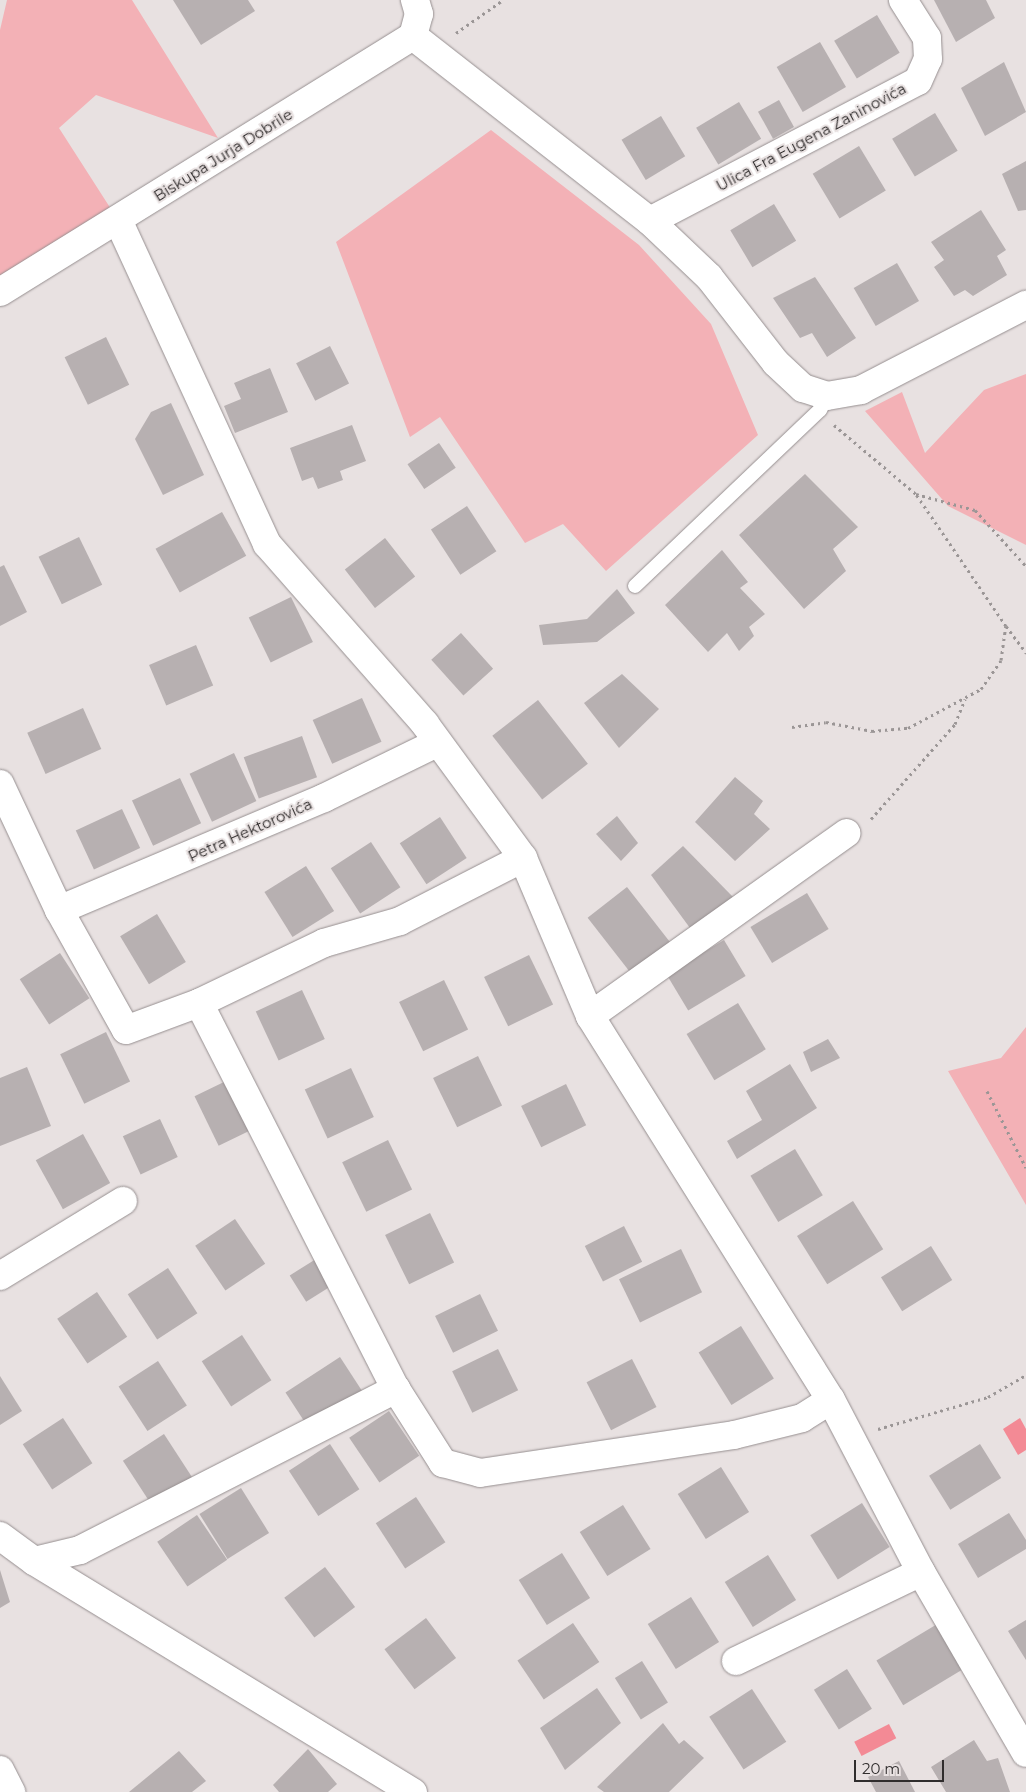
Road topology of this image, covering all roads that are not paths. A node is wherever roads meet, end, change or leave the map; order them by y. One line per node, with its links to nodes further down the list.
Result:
1 (415, 0): 3 (street)
2 (903, 0): 5 (street, Ulica Fra Eugena Zaninovića)
3 (423, 43): 4 (street, Biskupa Jurja Dobrile); 5 (street)
4 (118, 220): 6 (street, Biskupa Jurja Dobrile); 10 (street)
5 (650, 221): 8 (street)
6 (0, 292)
7 (1026, 304): 8 (street)
8 (823, 403): 9 (lane)
9 (635, 586)
10 (437, 743): 13 (street); 14 (street, Petra Hektorovića)
11 (0, 784): 14 (street)
12 (847, 833): 16 (street)
13 (523, 858): 15 (street); 16 (street)
14 (59, 910): 15 (street)
15 (199, 1003): 19 (street)
16 (590, 1016): 20 (street)
17 (123, 1201): 18 (street)
18 (0, 1276)
19 (396, 1389): 20 (street); 22 (street)
20 (832, 1400): 23 (street)
21 (0, 1536): 22 (street)
22 (34, 1561): 28 (street)
23 (921, 1572): 24 (street); 25 (street)
24 (736, 1661)
25 (1026, 1753)
26 (0, 1770): 27 (street)
27 (12, 1792)
28 (413, 1792)

